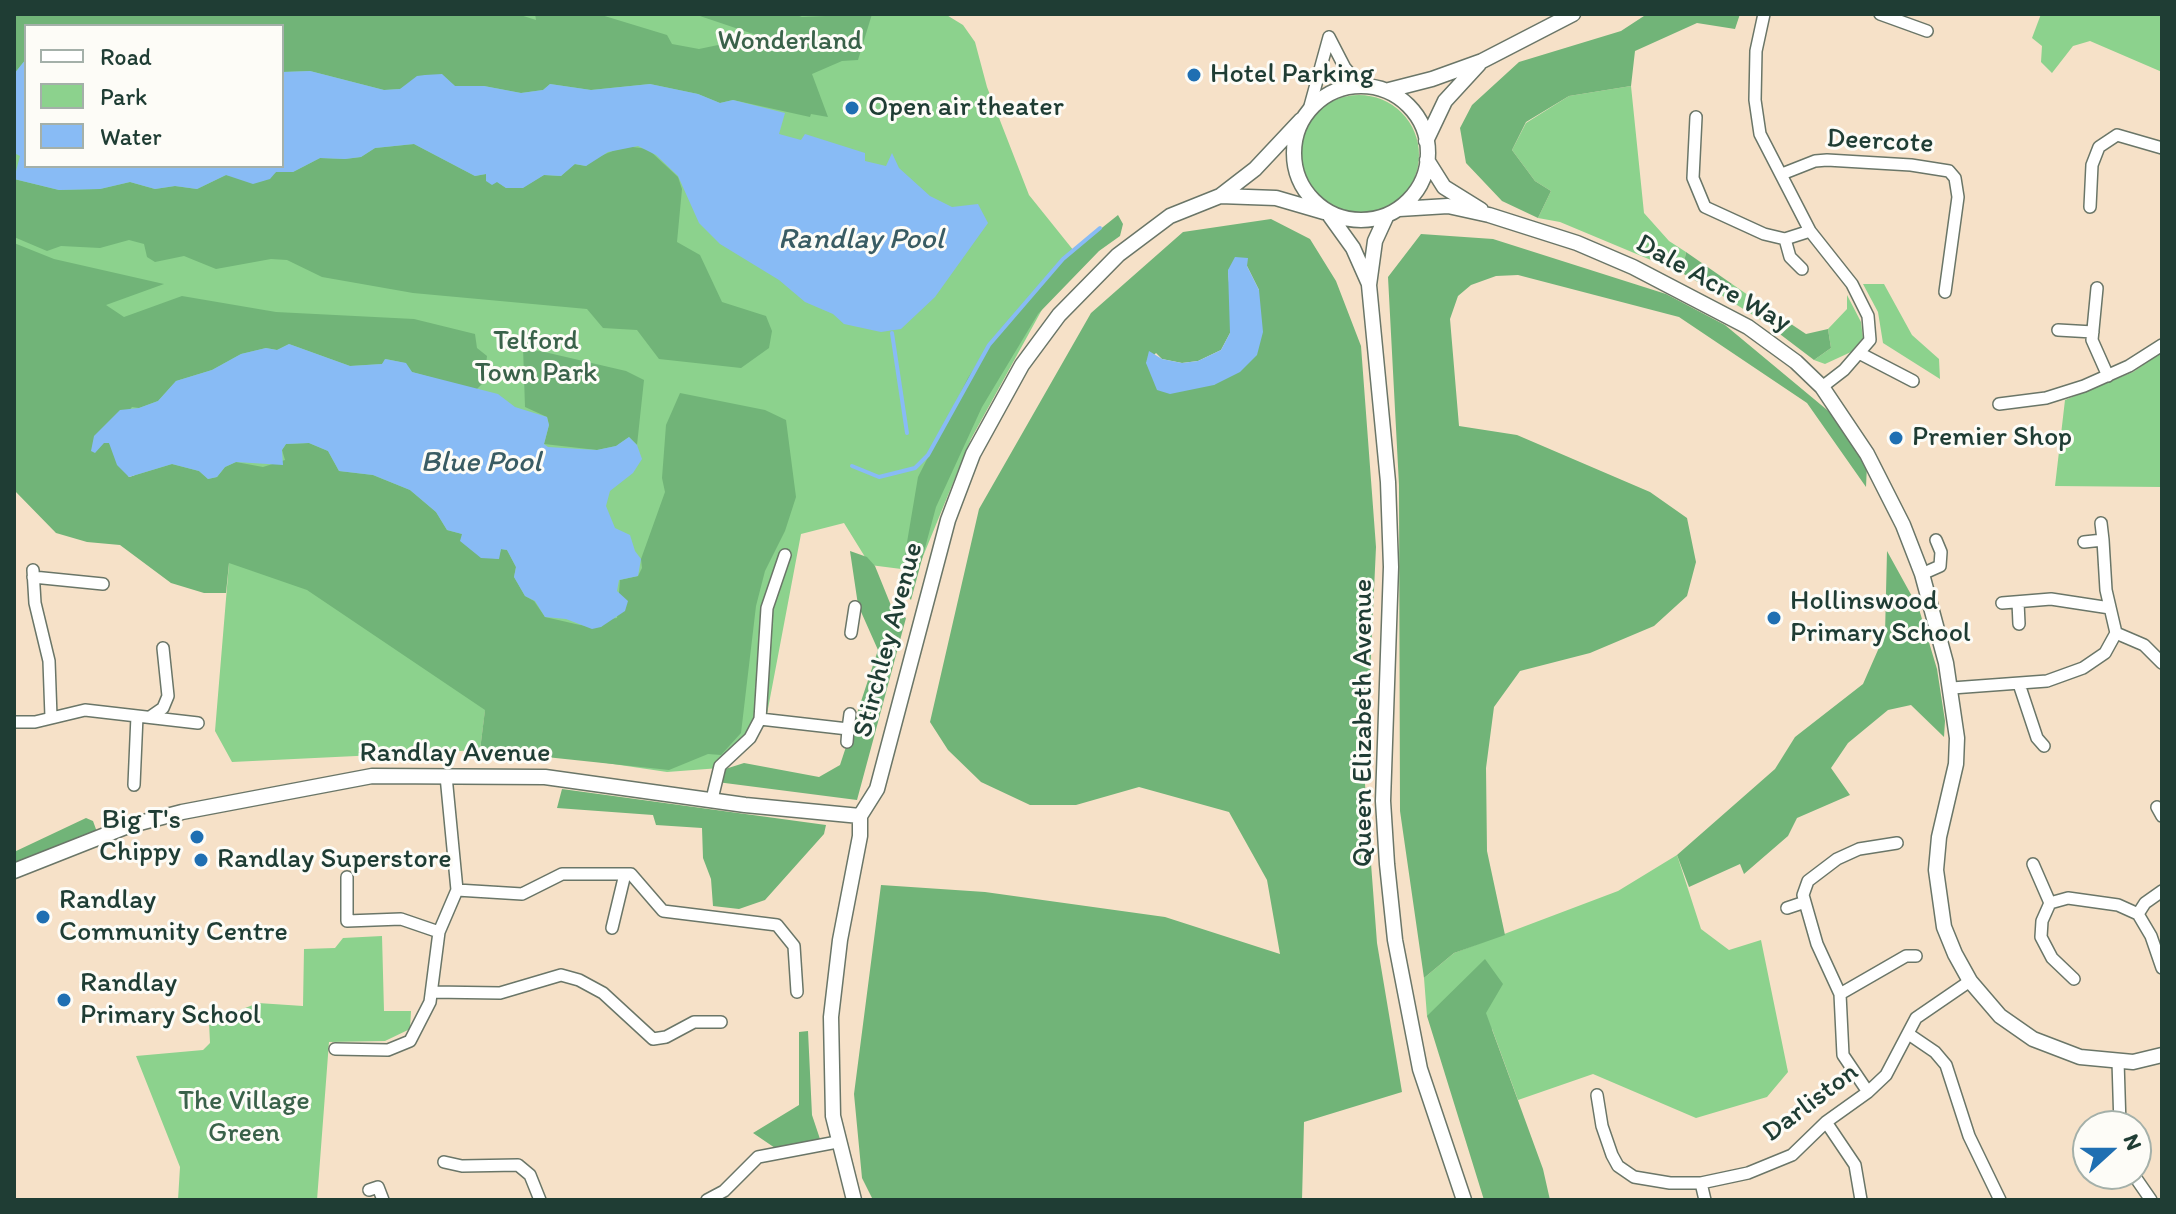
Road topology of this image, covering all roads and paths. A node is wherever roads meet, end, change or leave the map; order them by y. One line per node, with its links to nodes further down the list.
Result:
1 (1573, 14): 5 (street)
2 (1764, 14): 14 (street)
3 (1880, 14): 4 (street)
4 (1927, 31)
5 (1482, 61): 7 (street); 11 (street)
6 (1361, 86): 7 (street); 8 (street); 8 (street)
7 (1389, 90): 11 (street)
8 (1310, 106): 10 (street)
9 (1696, 117): 21 (street)
10 (1302, 120): 15 (street); 18 (street)
11 (1426, 141): 13 (street)
12 (2162, 148): 16 (street)
13 (1427, 160): 17 (street); 19 (street, Dale Acre Way)
14 (1782, 174): 20 (street); 25 (street, Deercote)
15 (1220, 196): 18 (street); 65 (street, Stirchley Avenue)
16 (2090, 207)
17 (1393, 213): 18 (street); 19 (street, Dale Acre Way); 23 (street, Queen Elizabeth Avenue)
18 (1327, 214): 23 (street, Queen Elizabeth Avenue)
19 (1489, 215): 32 (street, Dale Acre Way)
20 (1810, 231): 21 (street); 29 (street)
21 (1785, 239): 22 (street)
22 (1802, 269)
23 (1369, 285): 103 (street, Queen Elizabeth Avenue)
24 (2097, 288): 27 (street)
25 (1945, 292)
26 (2058, 330): 27 (street)
27 (2093, 332): 30 (street)
28 (2162, 345): 30 (street)
29 (1859, 353): 31 (street); 32 (street)
30 (2108, 376): 33 (street)
31 (1913, 381)
32 (1822, 387): 39 (street, Dale Acre Way)
33 (1999, 404)
34 (2101, 523): 36 (street)
35 (1936, 540): 39 (street)
36 (2103, 540): 37 (street); 44 (street)
37 (2084, 542)
38 (785, 555): 56 (street)
39 (1922, 574): 51 (street, Dale Acre Way)
40 (103, 584): 54 (street)
41 (2018, 602): 42 (street); 44 (street); 45 (street)
42 (2002, 603)
43 (855, 607): 46 (street)
44 (2110, 608): 47 (street)
45 (2019, 624)
46 (851, 633)
47 (2116, 633): 49 (street); 50 (street)
48 (163, 648): 55 (street)
49 (2162, 663)
50 (2019, 684): 51 (street); 61 (street)
51 (1952, 688): 82 (street, Dale Acre Way)
52 (850, 714): 59 (street)
53 (137, 716): 54 (street); 55 (street); 63 (street)
54 (51, 717): 57 (street)
55 (150, 717): 58 (street)
56 (760, 719): 59 (street); 64 (street)
57 (14, 722)
58 (198, 723)
59 (848, 729): 60 (street)
60 (847, 742)
61 (2044, 746)
62 (446, 776): 64 (street, Randlay Avenue); 68 (street, Randlay Avenue); 71 (street)
63 (134, 785)
64 (712, 799): 65 (street, Randlay Avenue)
65 (860, 816): 95 (street, Stirchley Avenue)
66 (1897, 843): 73 (street)
67 (2033, 864): 74 (street)
68 (14, 871)
69 (625, 874): 71 (street); 77 (street); 84 (street)
70 (347, 877): 78 (street)
71 (457, 890): 78 (street)
72 (2162, 891): 76 (street)
73 (1805, 902): 75 (street); 85 (street)
74 (2050, 903): 76 (street); 81 (street)
75 (1787, 908)
76 (2138, 914): 80 (street)
77 (612, 928)
78 (439, 932): 83 (street)
79 (1916, 956): 85 (street)
80 (2162, 968)
81 (2074, 979)
82 (1970, 981): 87 (street, Darliston); 90 (street, Dale Acre Way)
83 (432, 992): 86 (street); 88 (street)
84 (797, 992)
85 (1840, 994): 91 (street)
86 (721, 1022)
87 (1910, 1035): 91 (street, Darliston); 106 (street)
88 (335, 1049)
89 (2162, 1055): 90 (street, Dale Acre Way)
90 (2118, 1061): 93 (street)
91 (1868, 1092): 94 (street, Darliston)
92 (1597, 1095): 97 (street, Darliston)
93 (2120, 1110)
94 (1826, 1122): 97 (street, Darliston); 105 (street)
95 (837, 1142): 101 (street); 102 (street, Stirchley Avenue)
96 (444, 1162): 100 (street)
97 (1701, 1183): 104 (street)
98 (369, 1190): 99 (street)
99 (383, 1200)
100 (540, 1200)
101 (707, 1200)
102 (854, 1200)
103 (1464, 1200)
104 (1705, 1200)
105 (1861, 1200)
106 (2000, 1200)

